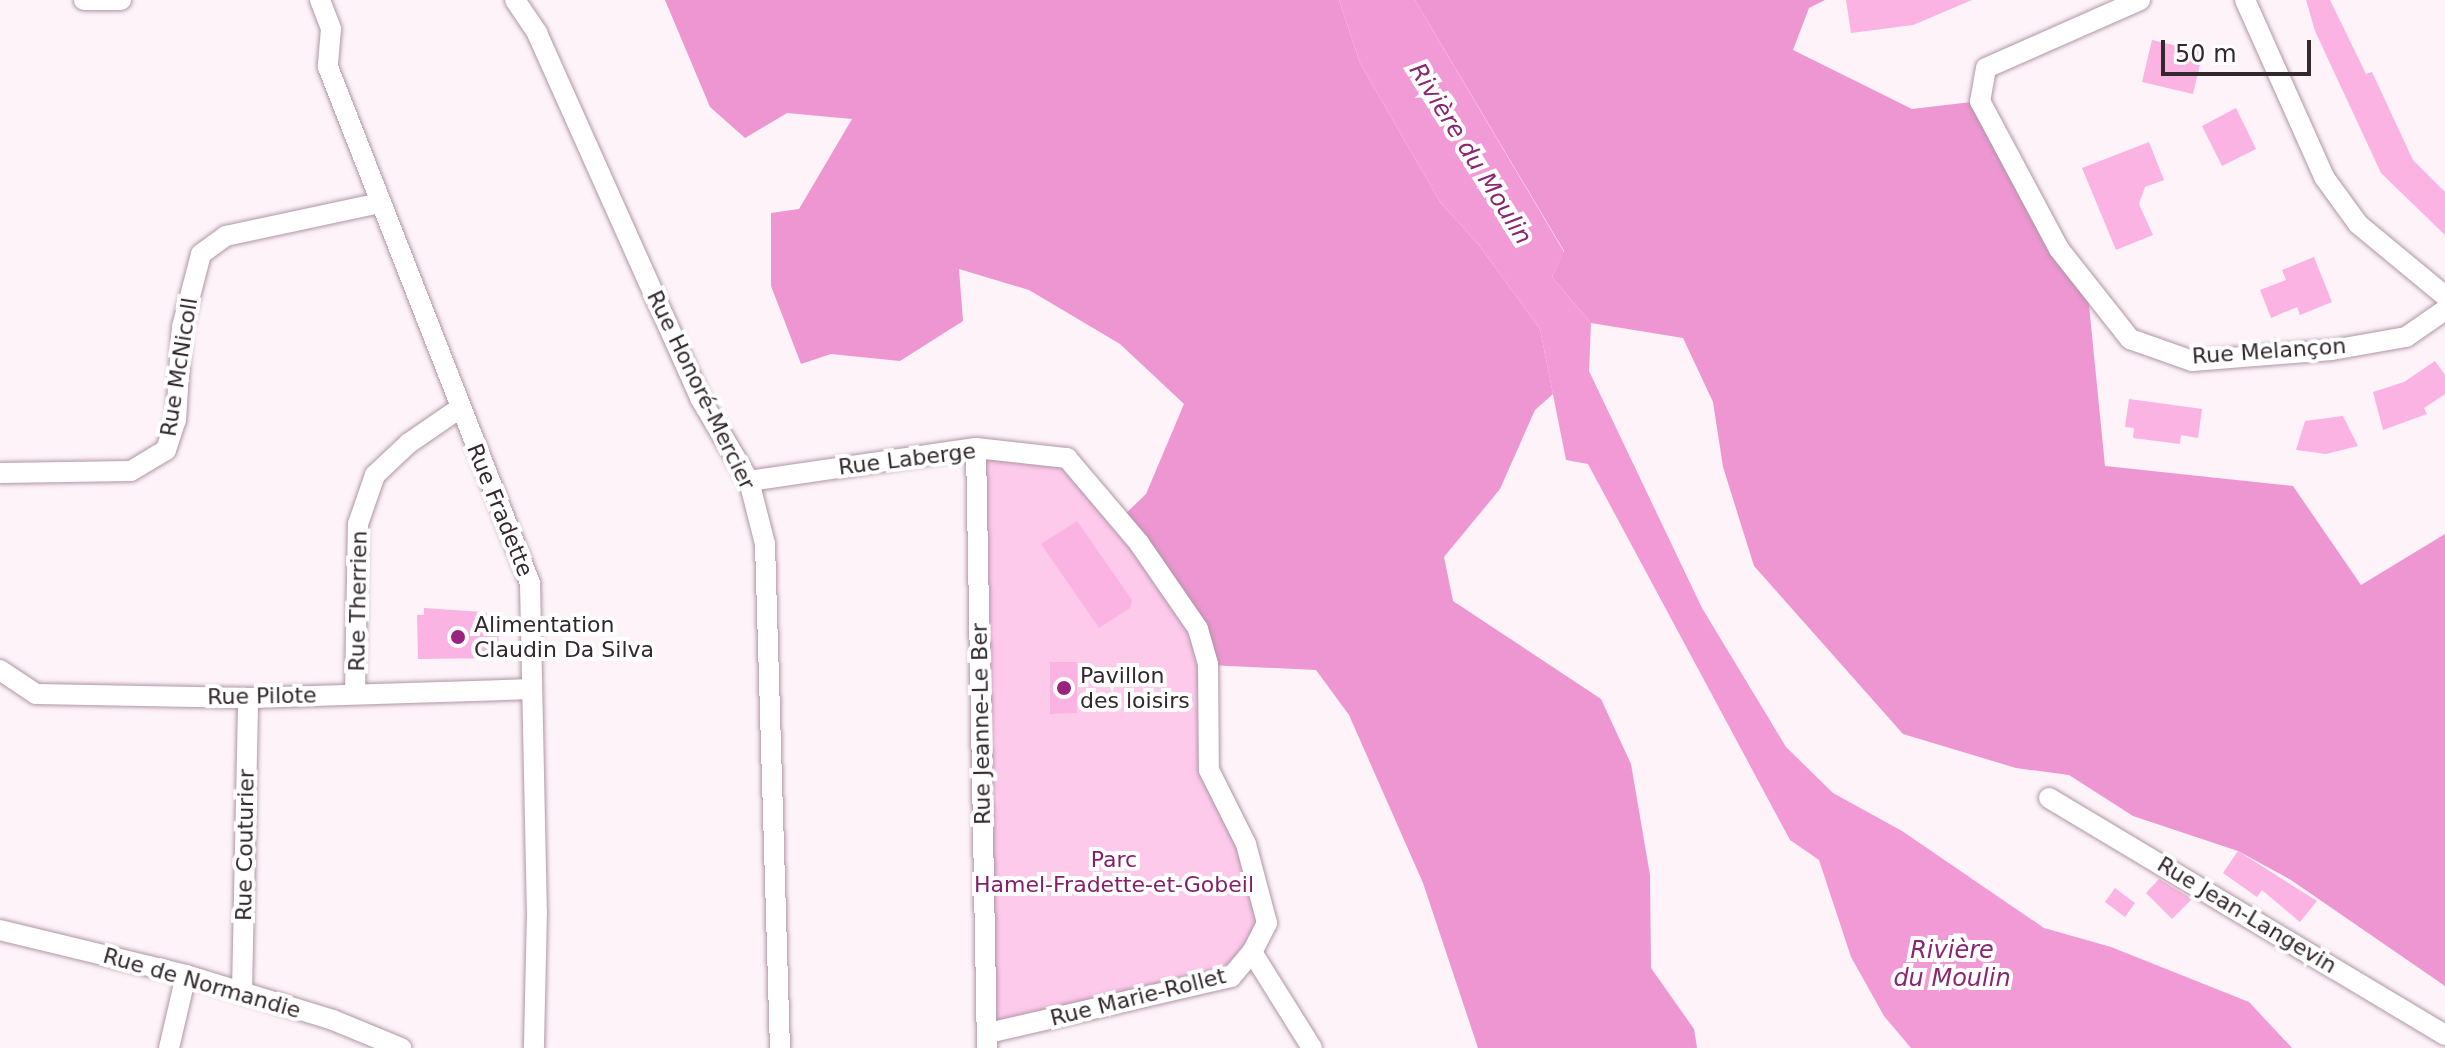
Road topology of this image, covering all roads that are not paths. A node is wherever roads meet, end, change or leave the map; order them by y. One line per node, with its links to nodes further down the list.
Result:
1 (84, 0): 2 (street)
2 (121, 0)
3 (320, 0): 7 (street, Rue Fradette)
4 (515, 0): 14 (street, Rue Honoré-Mercier)
5 (2140, 0): 9 (street, Rue Melançon)
6 (2245, 0): 8 (street)
7 (380, 203): 10 (street, Rue Fradette); 13 (street, Rue McNicoll)
8 (2445, 296)
9 (2445, 310)
10 (460, 408): 16 (street, Rue Fradette); 17 (street, Rue Therrien)
11 (976, 448): 12 (street, Rue Laberge); 14 (street, Rue Laberge); 25 (street, Rue Jeanne-Le Ber)
12 (1067, 458): 21 (street, Rue Marie-Rollet)
13 (0, 473)
14 (749, 481): 29 (street, Rue Honoré-Mercier)
15 (0, 670): 18 (street, Rue Pilote)
16 (532, 689): 17 (street, Rue Pilote); 28 (street, Rue Fradette)
17 (355, 693): 18 (street, Rue Pilote)
18 (248, 698): 23 (street, Rue Couturier)
19 (2049, 798): 24 (street, Rue Jean-Langevin)
20 (0, 930): 22 (street, Rue de Normandie)
21 (1252, 952): 25 (street, Rue Marie-Rollet); 30 (street)
22 (186, 975): 23 (street, Rue de Normandie); 26 (street)
23 (242, 992): 27 (street, Rue de Normandie)
24 (2445, 1035)
25 (988, 1041)
26 (169, 1048)
27 (401, 1048)
28 (534, 1048)
29 (780, 1048)
30 (1312, 1048)

